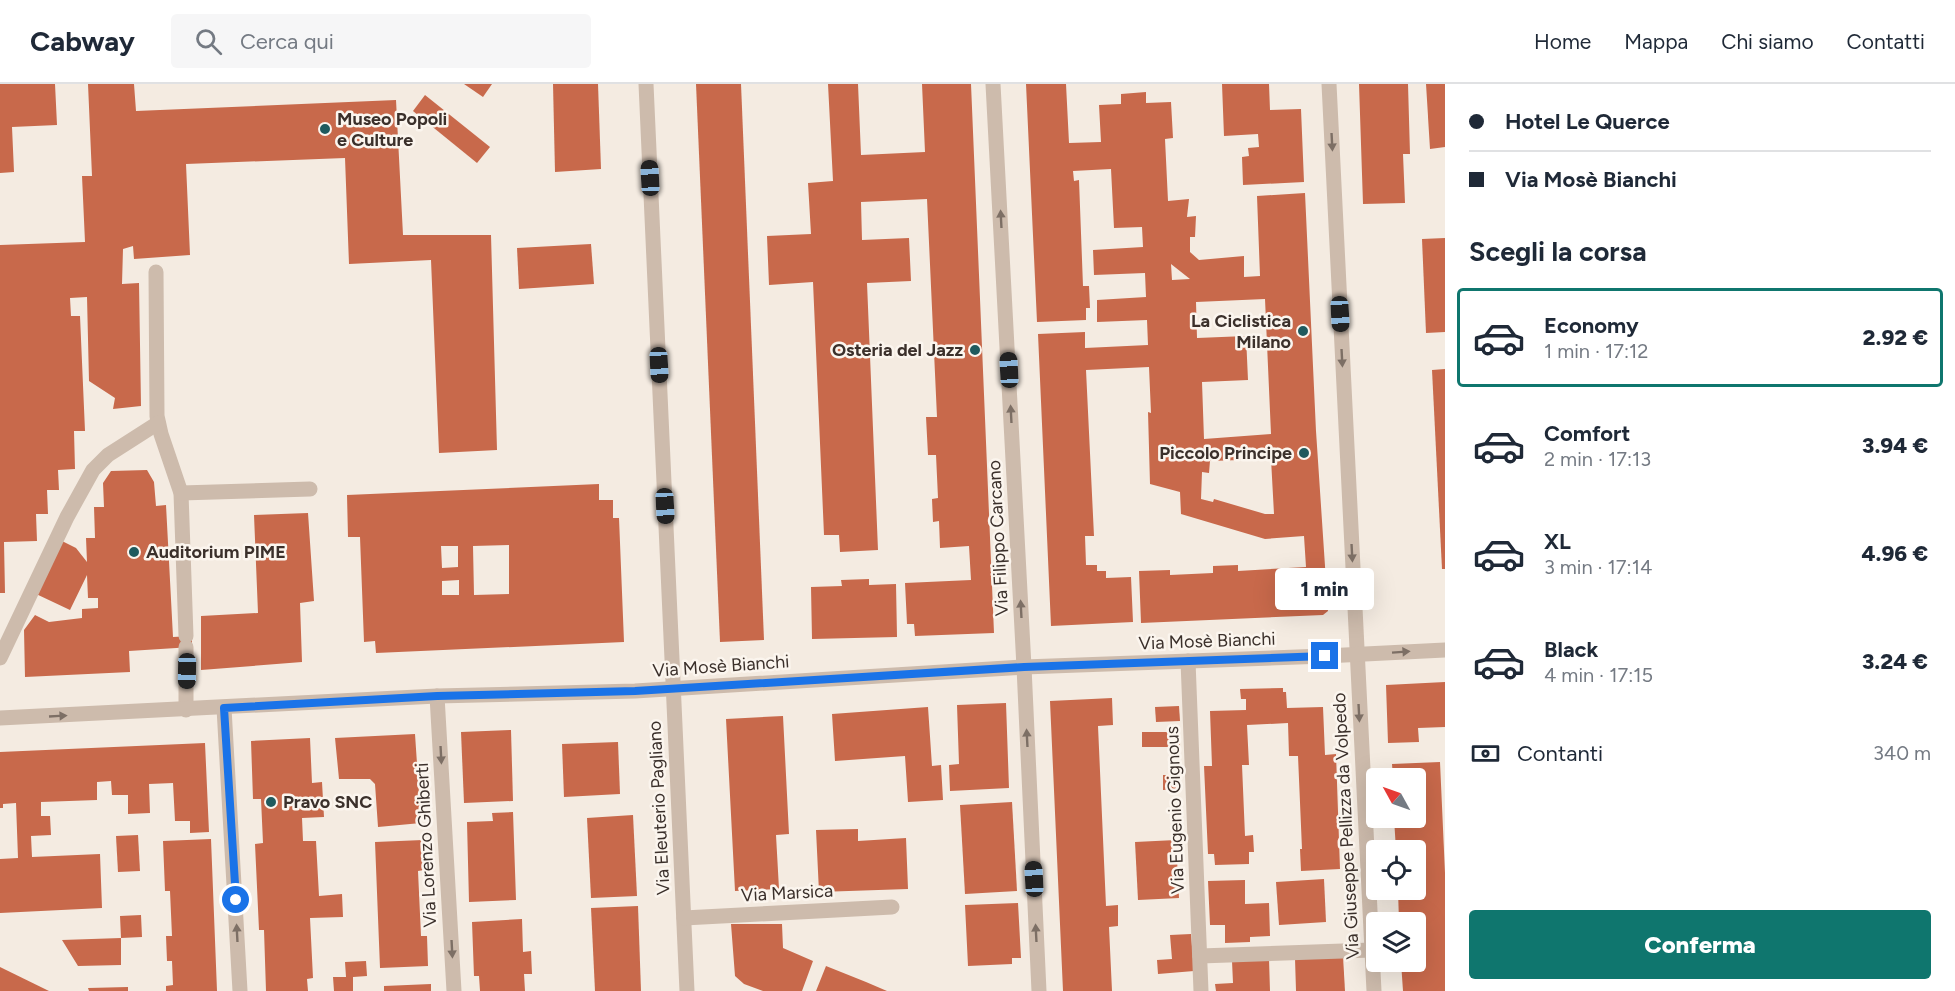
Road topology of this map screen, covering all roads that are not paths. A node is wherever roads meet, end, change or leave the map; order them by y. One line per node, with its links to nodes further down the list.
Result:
1 (646, 84): 13 (street, Via Eleuterio Pagliano)
2 (993, 84): 12 (street, Via Filippo Carcano, one-way to 2)
3 (1329, 84): 9 (street, Via Giuseppe Pellizza da Volpedo, one-way to 9)
4 (156, 272): 5 (street)
5 (158, 423): 7 (street); 10 (street)
6 (310, 489): 7 (street)
7 (181, 493): 16 (street)
8 (1445, 650): 9 (street, Via Mosè Bianchi, one-way to 8)
9 (1357, 655): 11 (street, Via Mosè Bianchi); 19 (street, Via Giuseppe Pellizza da Volpedo, one-way to 19)
10 (0, 658)
11 (1188, 661): 12 (street, Via Mosè Bianchi); 22 (street, Via Eugenio Gignous)
12 (1024, 667): 13 (street, Via Mosè Bianchi); 27 (street, Via Filippo Carcano, one-way to 12)
13 (672, 688): 14 (street, Via Mosè Bianchi); 20 (street, Via Eleuterio Pagliano)
14 (437, 696): 15 (street, Via Mosè Bianchi); 25 (street, Via Lorenzo Ghiberti, one-way to 25)
15 (224, 708): 16 (street, Via Mosè Bianchi); 24 (street, one-way to 15)
16 (186, 710): 17 (street, Via Mosè Bianchi, one-way to 16)
17 (0, 718)
18 (892, 908): 20 (street, Via Marsica)
19 (1370, 912)
20 (684, 918): 26 (street, Via Eleuterio Pagliano)
21 (1366, 950): 22 (street)
22 (1200, 956): 28 (street, Via Eugenio Gignous)
23 (1373, 972): 29 (street, Via Giuseppe Pellizza da Volpedo)
24 (240, 991)
25 (454, 991)
26 (687, 991)
27 (1039, 991)
28 (1201, 991)
29 (1374, 991)

